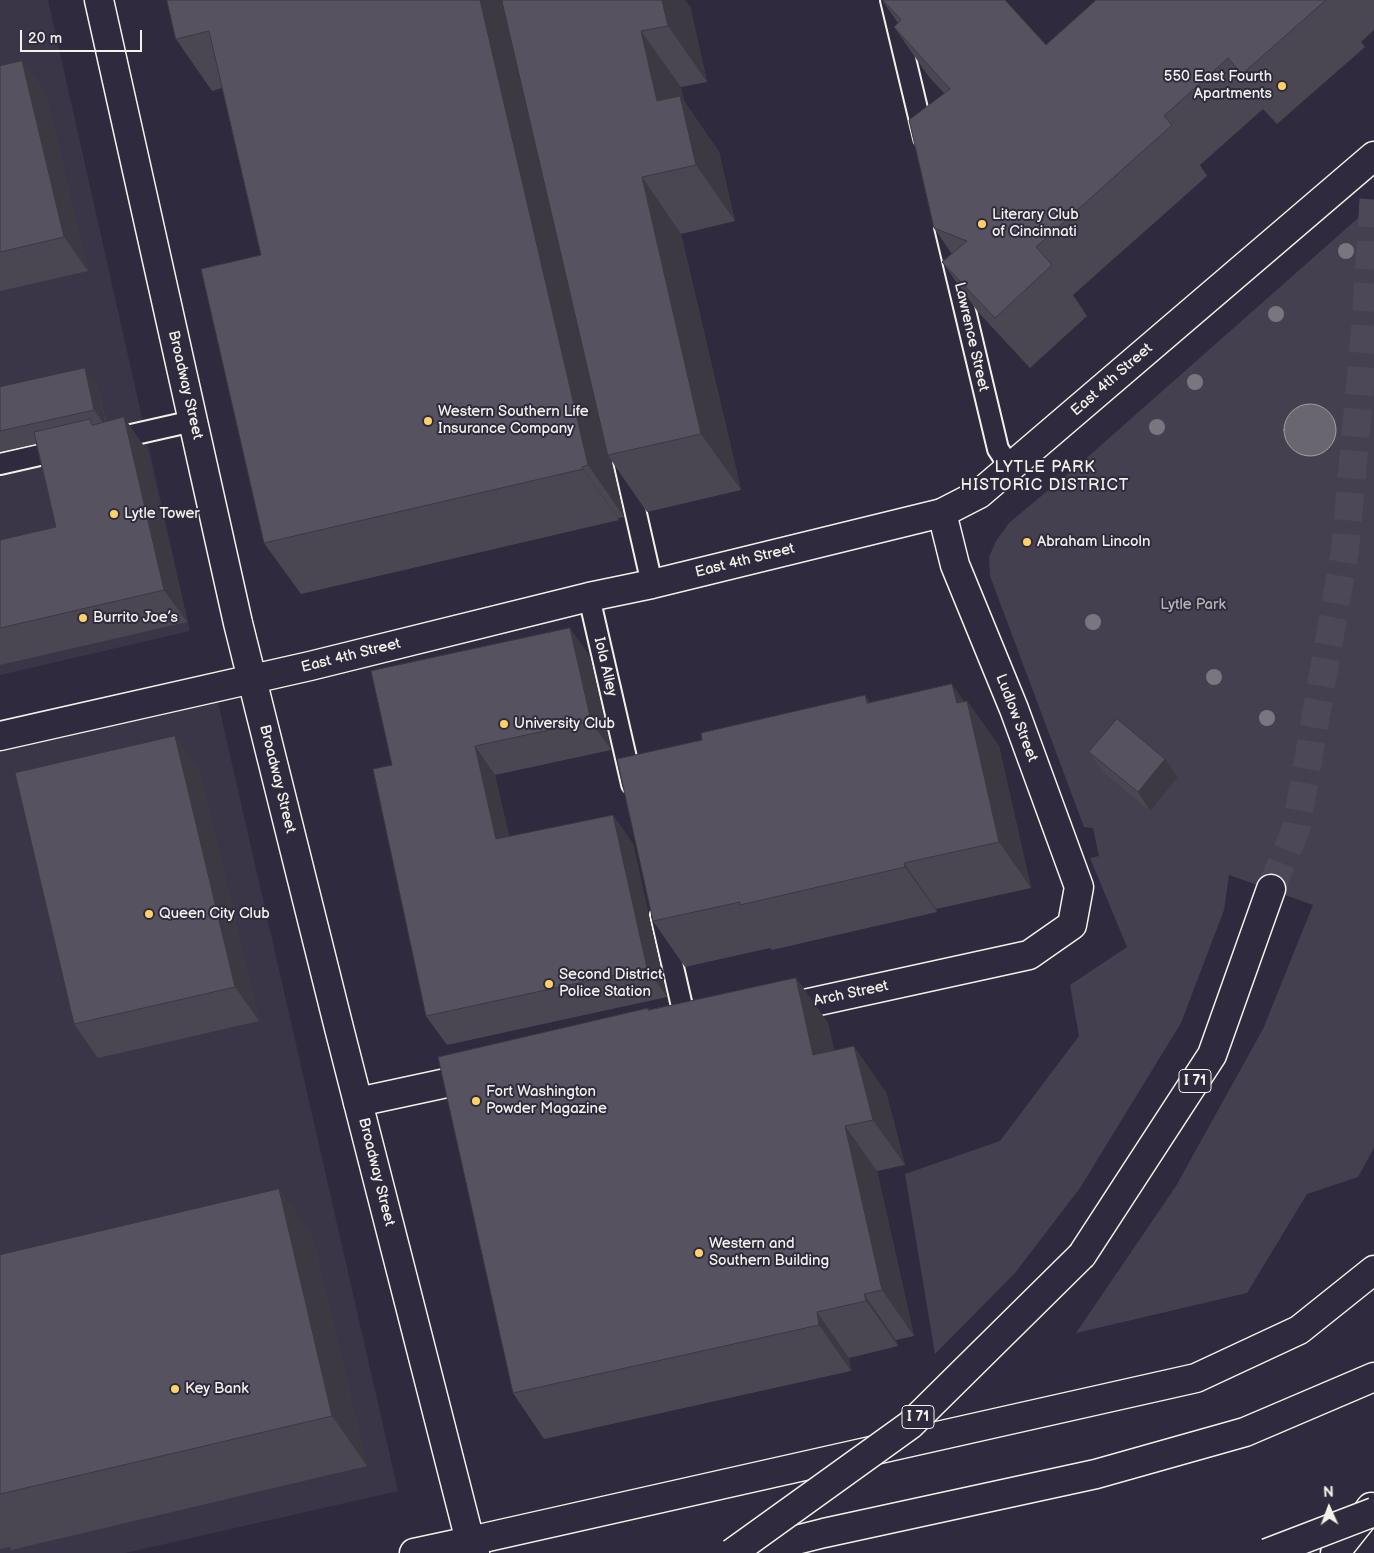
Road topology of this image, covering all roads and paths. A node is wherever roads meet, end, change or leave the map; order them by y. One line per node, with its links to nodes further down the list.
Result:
1 (99, 0): 6 (main road, Broadway Street)
2 (891, 0): 3 (lane)
3 (928, 153)
4 (1374, 156): 9 (main road, East 4th Street)
5 (941, 210): 9 (lane, Lawrence Street)
6 (193, 421): 8 (lane); 13 (main road, Broadway Street)
7 (620, 442): 11 (lane)
8 (0, 464)
9 (1010, 467): 10 (main road, East 4th Street)
10 (942, 513): 11 (main road, East 4th Street); 18 (main road, Ludlow Street)
11 (652, 584): 12 (main road, East 4th Street)
12 (590, 597): 13 (main road, East 4th Street); 15 (lane, Iola Alley)
13 (252, 679): 14 (main road, East 4th Street); 22 (main road, Broadway Street)
14 (0, 736)
15 (635, 799)
16 (1271, 889): 29 (main road, I 71, bridge)
17 (657, 895): 20 (lane)
18 (1072, 925): 19 (main road, Arch Street)
19 (755, 1015)
20 (687, 1030)
21 (503, 1071): 22 (main road)
22 (358, 1102): 27 (main road, Broadway Street)
23 (1374, 1270): 27 (main road)
24 (1374, 1377): 30 (main road)
25 (1374, 1500): 32 (main road)
26 (1374, 1512): 31 (main road, bridge)
27 (472, 1547): 28 (main road)
28 (414, 1553)
29 (732, 1553)
30 (744, 1553)
31 (1267, 1553)
32 (1335, 1553)

